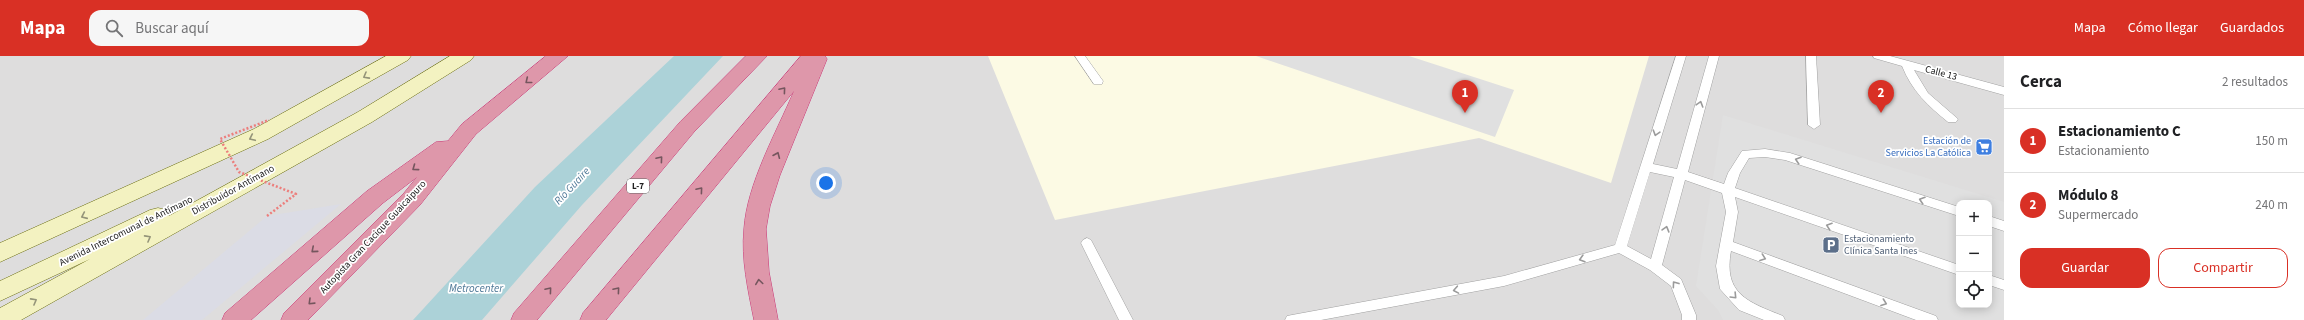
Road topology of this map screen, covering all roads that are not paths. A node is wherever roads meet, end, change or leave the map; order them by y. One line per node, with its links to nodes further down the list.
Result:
1 (401, 56): 27 (main road, one-way to 27)
2 (463, 56): 32 (main road, Avenida Intercomunal de Antímano); 33 (main road, Distribuidor Antímano, one-way to 2)
3 (558, 56): 17 (highway, Autopista Gran Cacique Guaicaipuro, one-way to 17)
4 (757, 56): 36 (highway, L-7, one-way to 4)
5 (812, 56): 37 (highway, one-way to 5)
6 (818, 56): 38 (highway, one-way to 6)
7 (1080, 56): 13 (lane)
8 (1681, 56): 18 (lane, one-way to 18)
9 (1714, 56): 19 (lane, one-way to 9)
10 (1811, 56): 16 (lane)
11 (1878, 56): 12 (lane, Calle 13)
12 (1907, 64): 14 (lane, Calle 13); 15 (lane)
13 (1098, 81)
14 (2004, 91)
15 (1952, 119)
16 (1814, 125)
17 (469, 129): 34 (highway, one-way to 34); 35 (highway, Autopista Gran Cacique Guaicaipuro, one-way to 35)
18 (1646, 167): 19 (lane); 26 (lane)
19 (1681, 174): 20 (lane); 28 (lane, one-way to 19)
20 (1728, 191): 21 (lane, one-way to 20); 25 (lane); 29 (lane, one-way to 20)
21 (1956, 211)
22 (1992, 222): 23 (lane)
23 (2004, 226)
24 (1087, 244): 39 (lane)
25 (1726, 244): 42 (lane, one-way to 42); 43 (lane, one-way to 43)
26 (1620, 248): 28 (lane); 40 (lane, one-way to 40)
27 (0, 253)
28 (1655, 267): 41 (lane, one-way to 28)
29 (1956, 269)
30 (1992, 281): 31 (lane)
31 (2004, 285)
32 (0, 292)
33 (0, 320)
34 (234, 320)
35 (293, 320)
36 (523, 320)
37 (592, 320)
38 (766, 320)
39 (1126, 320)
40 (1292, 320)
41 (1688, 320)
42 (1778, 320)
43 (1931, 320)

